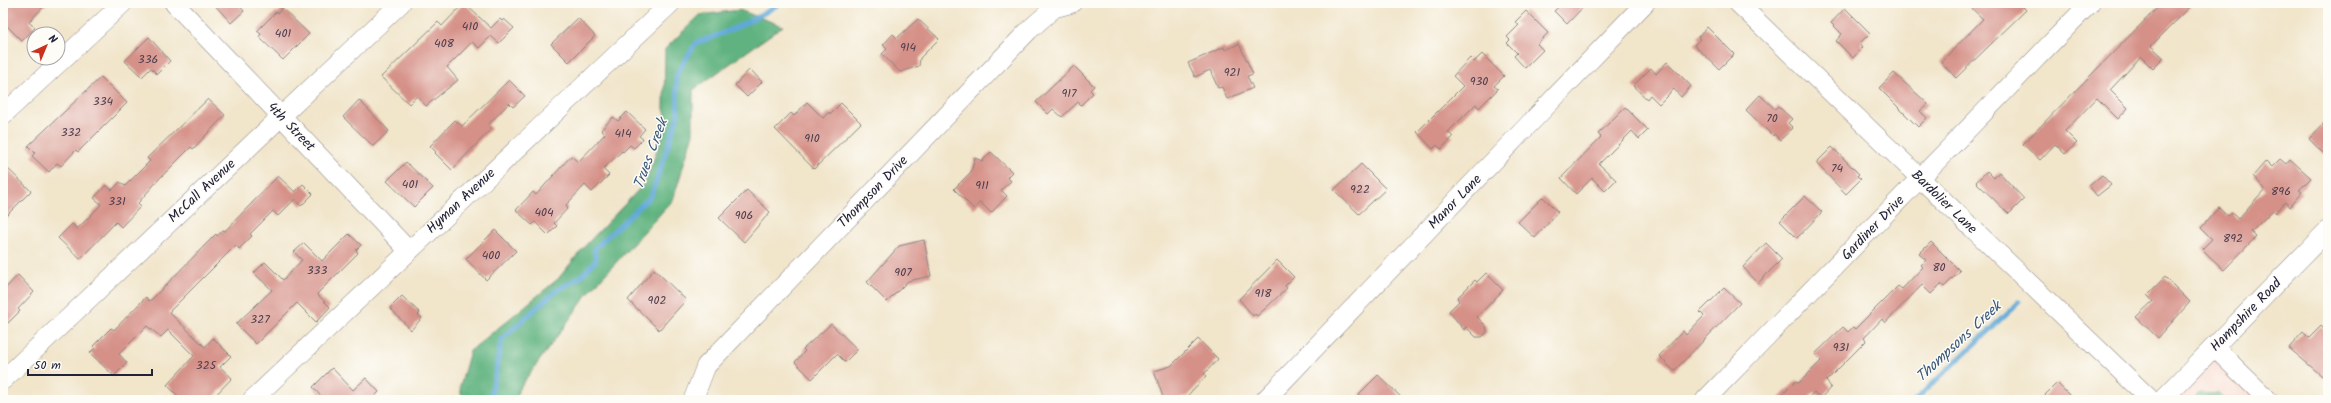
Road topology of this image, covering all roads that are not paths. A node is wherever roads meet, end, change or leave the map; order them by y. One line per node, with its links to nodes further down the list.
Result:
1 (123, 3): 9 (street)
2 (174, 3): 10 (street, 4th Street)
3 (401, 3): 10 (street, McCall Avenue)
4 (671, 3): 13 (street, Hyman Avenue)
5 (1072, 3): 17 (street, Thompson Drive)
6 (1645, 3): 18 (street, Manor Lane)
7 (1738, 3): 11 (street, Bardolier Lane)
8 (2090, 3): 11 (street, Gardiner Drive)
9 (3, 115)
10 (281, 116): 13 (street, 4th Street); 15 (street, McCall Avenue)
11 (1921, 179): 19 (street, Gardiner Drive); 20 (street, Bardolier Lane)
12 (2328, 230): 14 (street, Hampshire Road)
13 (409, 251): 16 (street, Hyman Avenue)
14 (2215, 348): 21 (street, Hampshire Road); 22 (street)
15 (3, 380)
16 (252, 400)
17 (692, 400)
18 (1264, 400)
19 (1705, 400)
20 (2151, 400)
21 (2162, 400)
22 (2268, 400)

